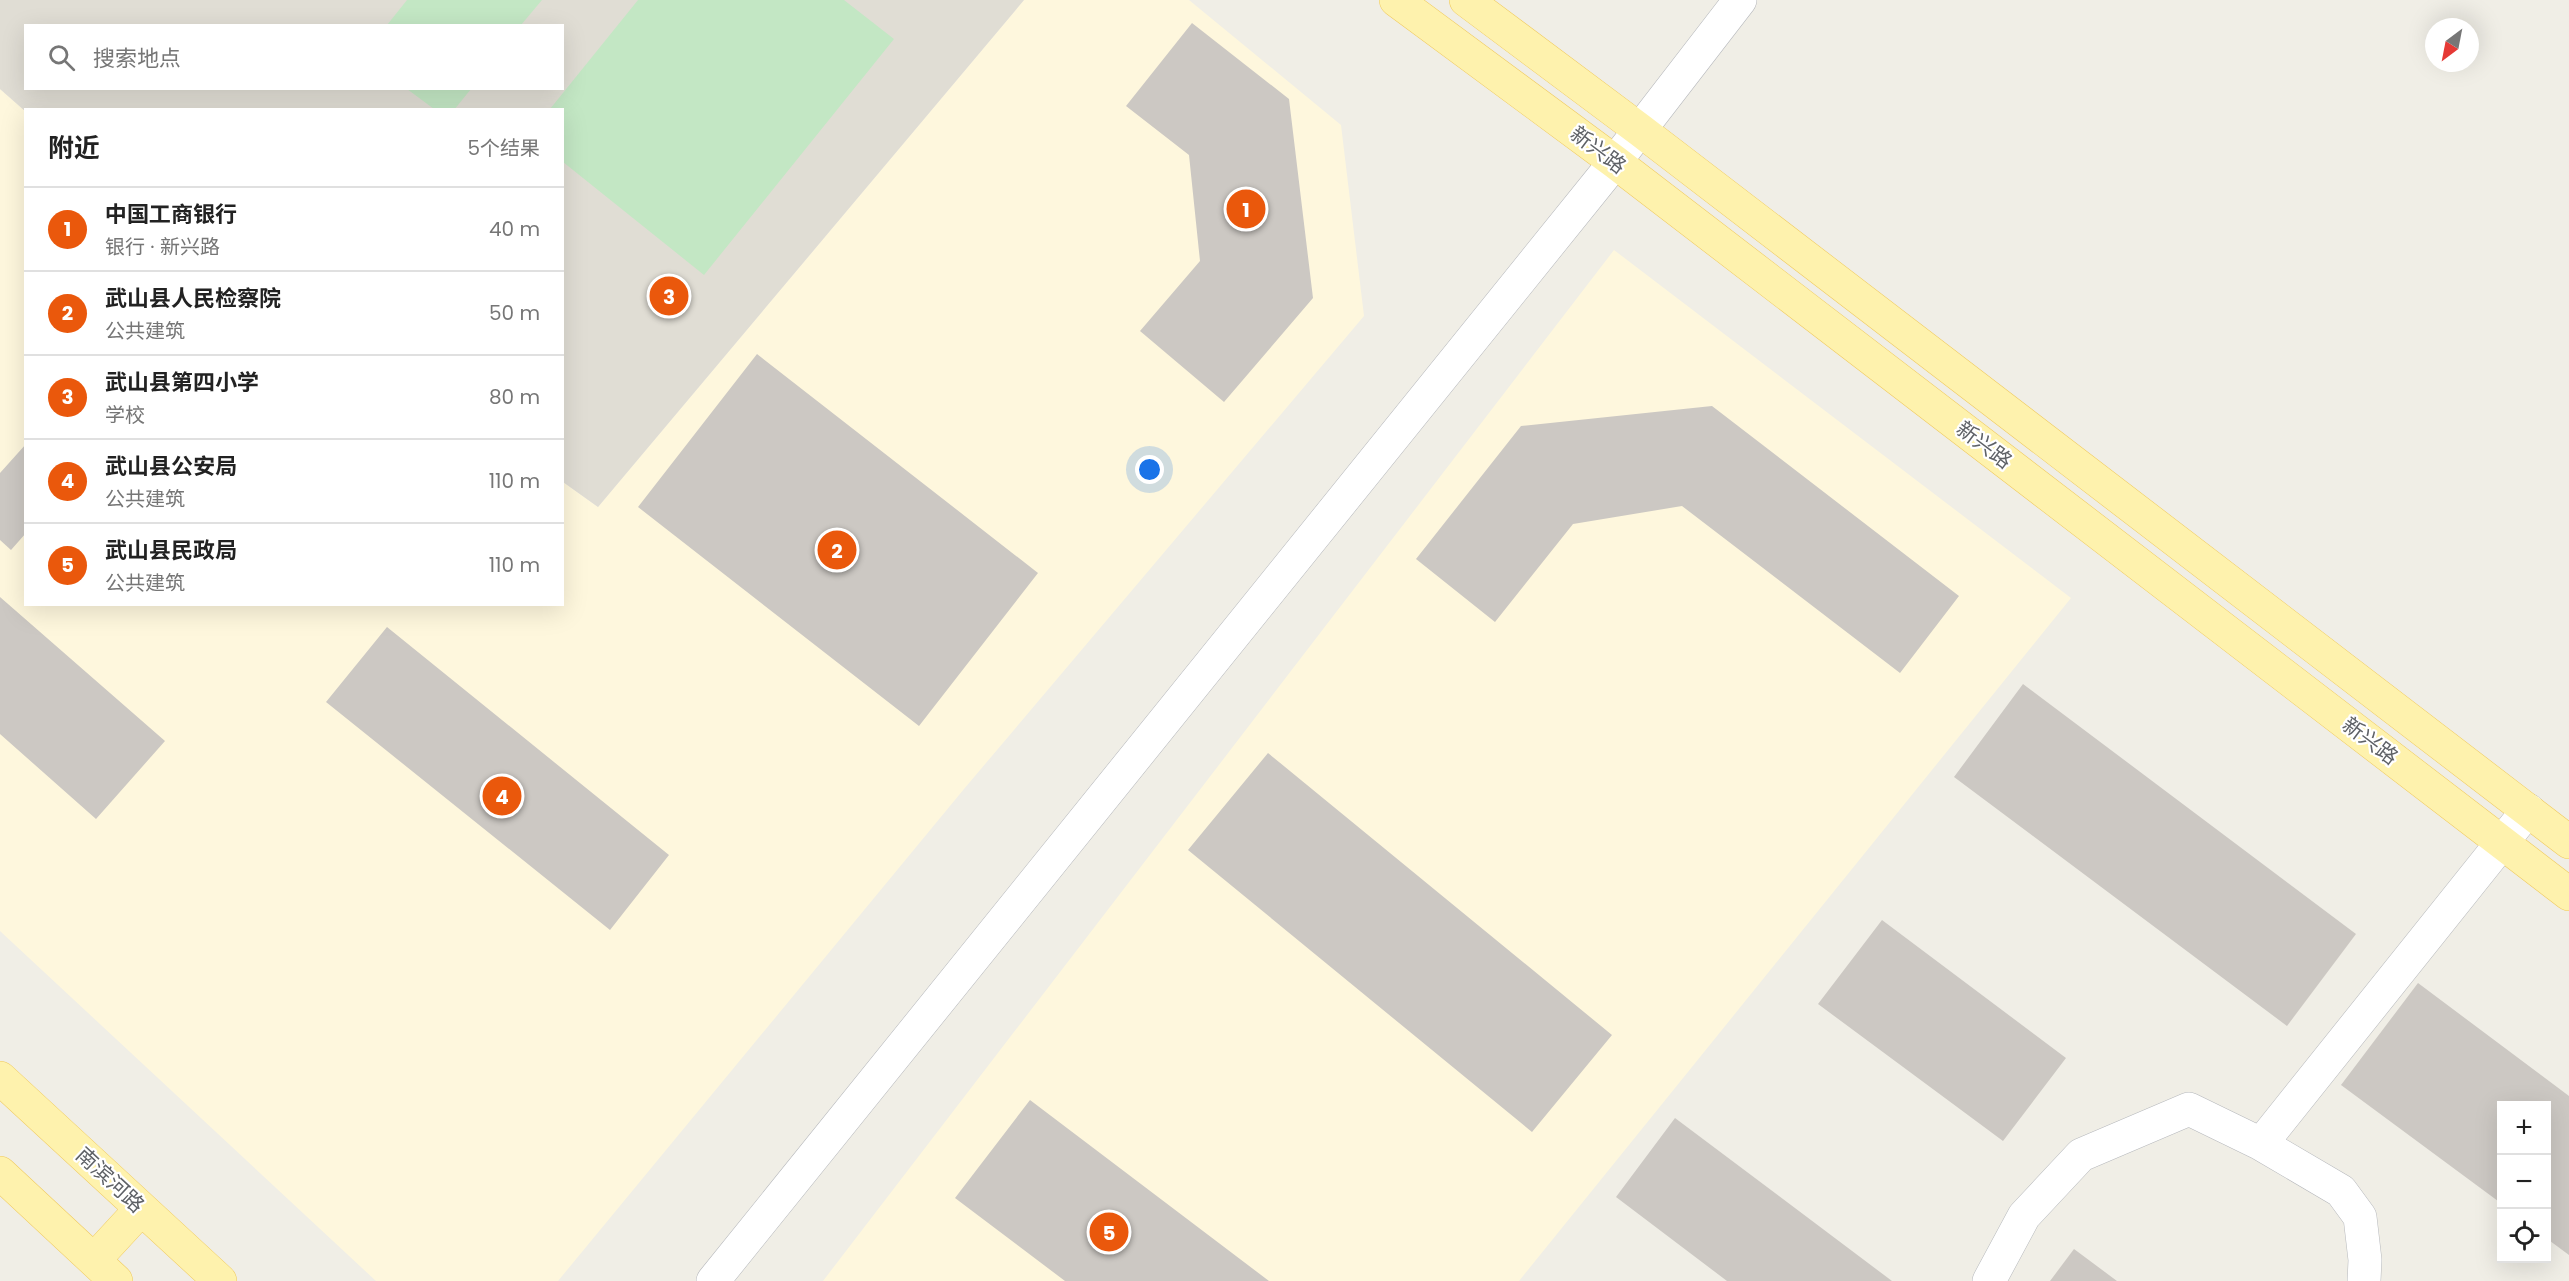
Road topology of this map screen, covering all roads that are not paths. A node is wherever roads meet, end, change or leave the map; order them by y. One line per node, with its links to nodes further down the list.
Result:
1 (1396, 0): 5 (main road, 新兴路)
2 (1466, 0): 4 (main road, 新兴路)
3 (1740, 0): 4 (street)
4 (1640, 130): 5 (street); 6 (main road, 新兴路)
5 (1615, 162): 8 (main road, 新兴路); 16 (street)
6 (2528, 810): 7 (main road, 新兴路); 8 (street)
7 (2569, 842)
8 (2503, 843): 9 (main road, 新兴路); 11 (street)
9 (2569, 894)
10 (0, 1078): 13 (main road, 南滨河路)
11 (2261, 1144): 17 (street); 18 (street)
12 (0, 1173): 14 (main road)
13 (141, 1209): 14 (main road); 15 (main road, 南滨河路)
14 (105, 1271)
15 (220, 1281)
16 (713, 1281)
17 (1989, 1281)
18 (2364, 1281)

